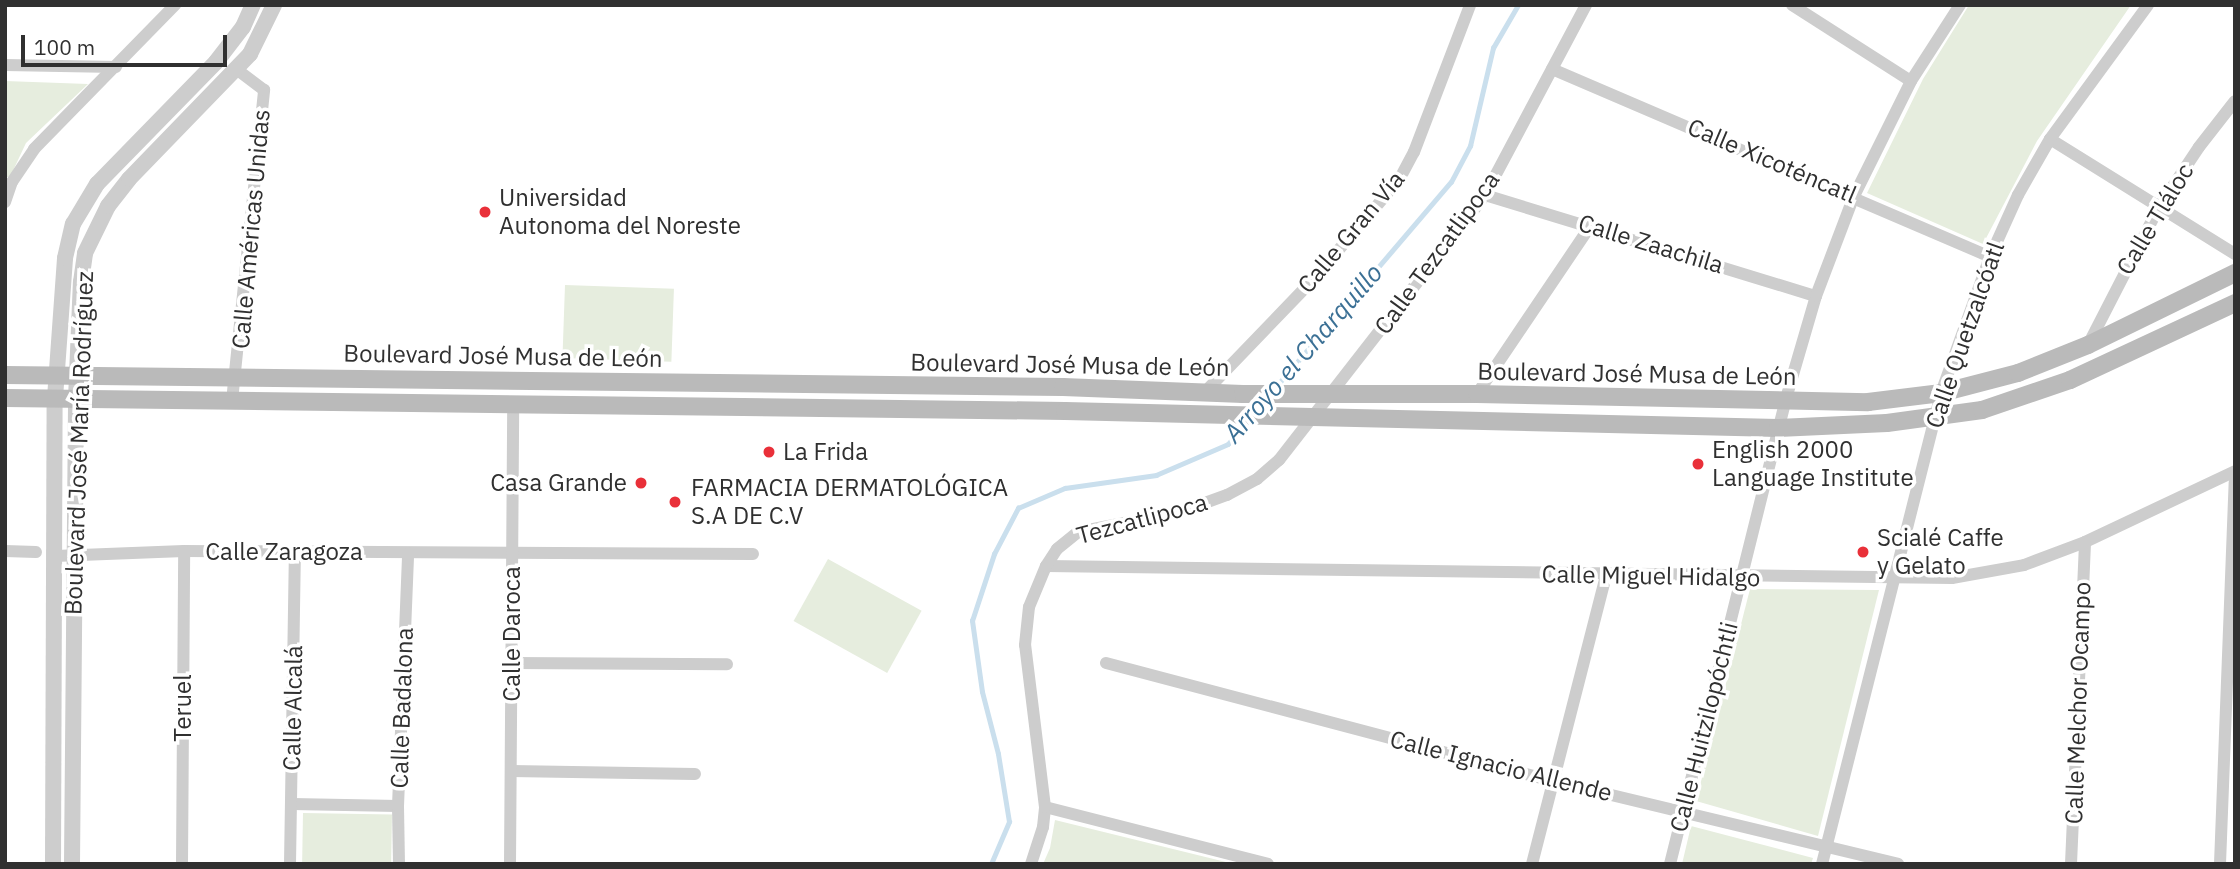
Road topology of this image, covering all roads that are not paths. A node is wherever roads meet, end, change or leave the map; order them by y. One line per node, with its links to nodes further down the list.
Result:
1 (176, 5): 10 (street)
2 (253, 5): 29 (street, Boulevard José María Rodríguez)
3 (274, 5): 12 (street, Boulevard José María Rodríguez)
4 (1471, 5): 32 (street, Calle Gran Vía)
5 (1586, 5): 11 (street, Calle Tezcatlipoca)
6 (1792, 5): 13 (street)
7 (1960, 5): 13 (street, Calle Huitzilopóchtli)
8 (2148, 5): 15 (street, Calle Quetzalcóatl)
9 (5, 65): 10 (street)
10 (116, 67): 16 (street)
11 (1552, 69): 17 (street, Calle Tezcatlipoca); 18 (street, Calle Xicoténcatl)
12 (237, 70): 30 (street, Boulevard José María Rodríguez); 31 (street, Calle Américas Unidas)
13 (1911, 81): 18 (street, Calle Huitzilopóchtli)
14 (2235, 101): 20 (street, Calle Tláloc)
15 (2050, 139): 20 (street); 23 (street, Calle Quetzalcóatl)
16 (9, 183): 19 (street)
17 (1485, 195): 21 (street, Calle Zaachila); 35 (street, Calle Tezcatlipoca)
18 (1854, 196): 23 (street, Calle Xicoténcatl); 25 (street, Calle Huitzilopóchtli)
19 (5, 202)
20 (2159, 207): 22 (street); 27 (street, Calle Tláloc)
21 (1591, 225): 25 (street, Calle Zaachila); 34 (street)
22 (2235, 254)
23 (1990, 257): 33 (street, Calle Quetzalcóatl)
24 (2235, 273): 27 (main road, Boulevard José Musa de León)
25 (1816, 296): 40 (street, Calle Huitzilopóchtli)
26 (2235, 303): 43 (main road, Boulevard José Musa de León)
27 (2088, 345): 33 (main road, Boulevard José Musa de León)
28 (5, 375): 29 (main road, Boulevard José Musa de León)
29 (57, 375): 30 (main road, Boulevard José Musa de León); 37 (street, Boulevard José María Rodríguez)
30 (78, 375): 31 (main road, Boulevard José Musa de León); 38 (street, Boulevard José María Rodríguez)
31 (237, 376): 32 (main road, Boulevard José Musa de León); 39 (street, Calle Américas Unidas)
32 (1204, 393): 35 (main road, Boulevard José Musa de León)
33 (1941, 393): 40 (main road, Boulevard José Musa de León); 43 (street, Calle Quetzalcóatl)
34 (1477, 394): 35 (main road, Boulevard José Musa de León); 40 (main road, Boulevard José Musa de León)
35 (1323, 395): 42 (street, Calle Tezcatlipoca)
36 (5, 398): 37 (main road, Boulevard José Musa de León)
37 (55, 398): 38 (main road, Boulevard José Musa de León); 56 (street, Boulevard José María Rodríguez)
38 (76, 399): 39 (main road, Boulevard José Musa de León); 54 (street, Boulevard José María Rodríguez)
39 (232, 401): 41 (main road, Boulevard José Musa de León)
40 (1784, 402): 44 (street, Calle Huitzilopóchtli)
41 (513, 405): 42 (main road, Boulevard José Musa de León); 55 (street, Calle Daroca)
42 (1313, 417): 44 (main road, Boulevard José Musa de León); 57 (street, Tezcatlipoca)
43 (1934, 419): 44 (main road, Boulevard José Musa de León); 60 (street, Calle Quetzalcóatl)
44 (1778, 428): 59 (street, Calle Huitzilopóchtli)
45 (2235, 471): 47 (street, Calle Miguel Hidalgo)
46 (2235, 482): 85 (street)
47 (2085, 542): 60 (street, Calle Miguel Hidalgo); 84 (street, Calle Melchor Ocampo)
48 (5, 551): 51 (street)
49 (184, 551): 50 (street, Calle Zaragoza); 54 (street, Calle Zaragoza); 74 (street, Teruel)
50 (295, 551): 52 (street, Calle Zaragoza); 67 (street, Calle Alcalá)
51 (36, 552)
52 (408, 553): 55 (street, Calle Zaragoza); 68 (street, Calle Badalona)
53 (753, 554): 55 (street, Calle Zaragoza)
54 (75, 555): 56 (street, Calle Zaragoza); 73 (street, Boulevard José María Rodríguez)
55 (513, 555): 61 (street, Calle Daroca)
56 (55, 556): 72 (street, Boulevard José María Rodríguez)
57 (1046, 566): 58 (street, Calle Miguel Hidalgo); 69 (street, Tezcatlipoca)
58 (1606, 575): 59 (street, Calle Miguel Hidalgo); 66 (street)
59 (1740, 577): 60 (street, Calle Miguel Hidalgo); 70 (street, Calle Huitzilopóchtli)
60 (1894, 578): 71 (street, Calle Quetzalcóatl)
61 (512, 663): 63 (street); 64 (street, Calle Daroca)
62 (1106, 663): 66 (street, Calle Ignacio Allende)
63 (727, 664)
64 (511, 771): 65 (street); 77 (street, Calle Daroca)
65 (695, 774)
66 (1553, 781): 70 (street, Calle Ignacio Allende); 80 (street)
67 (292, 804): 68 (street); 75 (street, Calle Alcalá)
68 (398, 806): 76 (street, Calle Badalona)
69 (1045, 807): 78 (street, Tezcatlipoca); 79 (street)
70 (1684, 811): 71 (street, Calle Ignacio Allende); 81 (street, Calle Huitzilopóchtli)
71 (1826, 847): 82 (street, Calle Quetzalcóatl); 83 (street, Calle Ignacio Allende)
72 (53, 864)
73 (72, 864)
74 (182, 864)
75 (290, 864)
76 (399, 864)
77 (510, 864)
78 (1031, 864)
79 (1268, 864)
80 (1532, 864)
81 (1670, 864)
82 (1822, 864)
83 (1898, 864)
84 (2071, 864)
85 (2220, 864)

